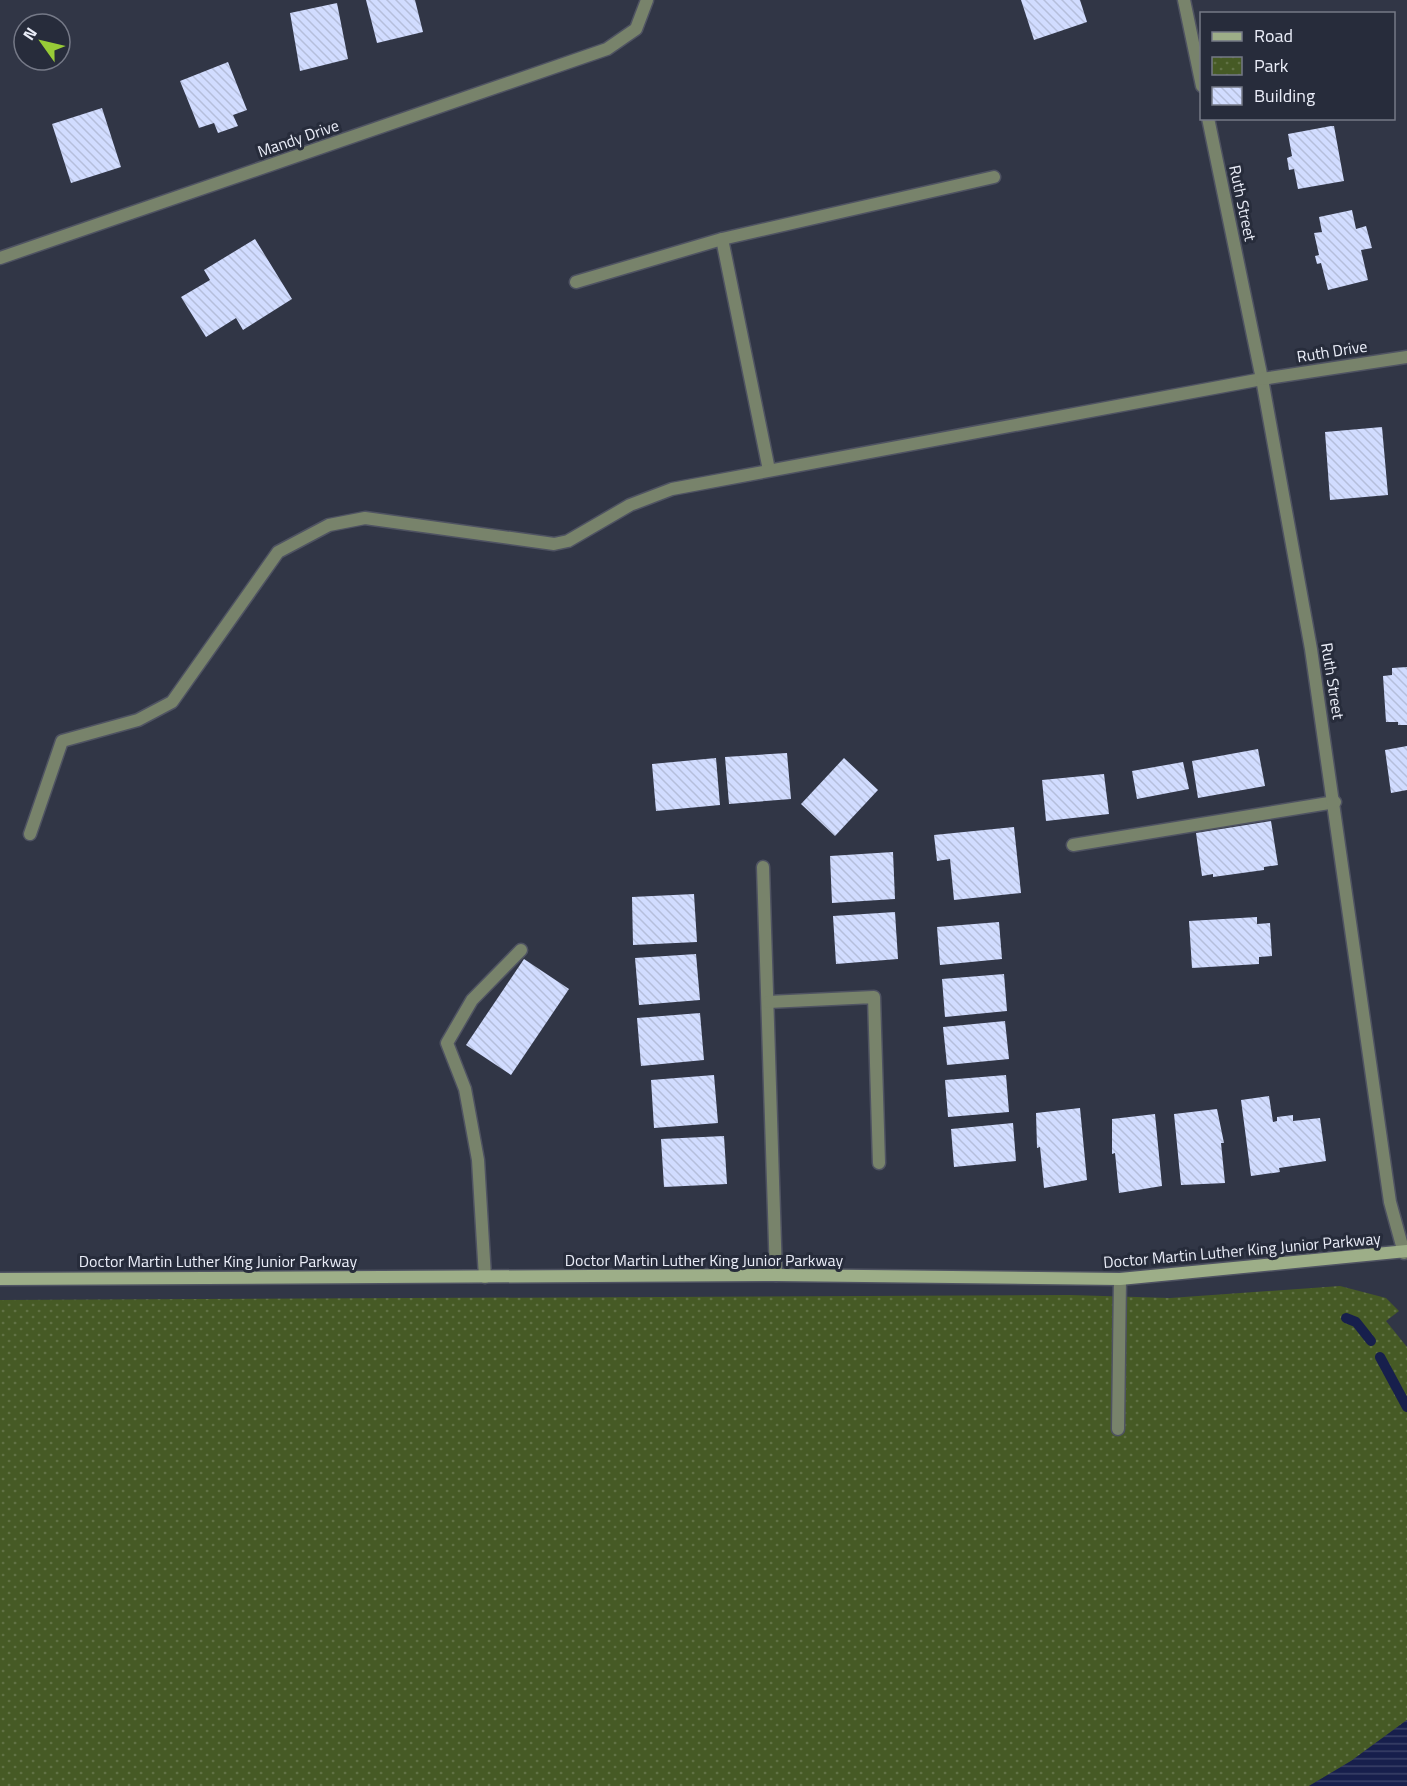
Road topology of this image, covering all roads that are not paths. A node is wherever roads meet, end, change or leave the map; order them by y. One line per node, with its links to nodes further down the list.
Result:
1 (647, 0): 7 (street, Mandy Drive)
2 (1184, 0): 3 (street)
3 (1200, 76)
4 (1208, 120): 10 (street, Ruth Street)
5 (994, 177): 6 (street)
6 (722, 239): 8 (street); 11 (street)
7 (0, 258)
8 (576, 282)
9 (1407, 357): 10 (street, Ruth Drive)
10 (1262, 379): 11 (street, Ruth Drive); 12 (street, Ruth Street)
11 (769, 470): 13 (street, Ruth Drive)
12 (1335, 802): 14 (street); 19 (street, Ruth Street)
13 (30, 834)
14 (1073, 845)
15 (763, 867): 17 (street)
16 (521, 950): 21 (street)
17 (768, 1002): 18 (street); 20 (street)
18 (879, 1163)
19 (1405, 1252): 23 (main road, Doctor Martin Luther King Junior Parkway)
20 (776, 1275): 21 (main road, Doctor Martin Luther King Junior Parkway); 23 (main road, Doctor Martin Luther King Junior Parkway)
21 (485, 1276): 22 (main road, Doctor Martin Luther King Junior Parkway)
22 (0, 1279)
23 (1120, 1279): 24 (street)
24 (1118, 1429)

